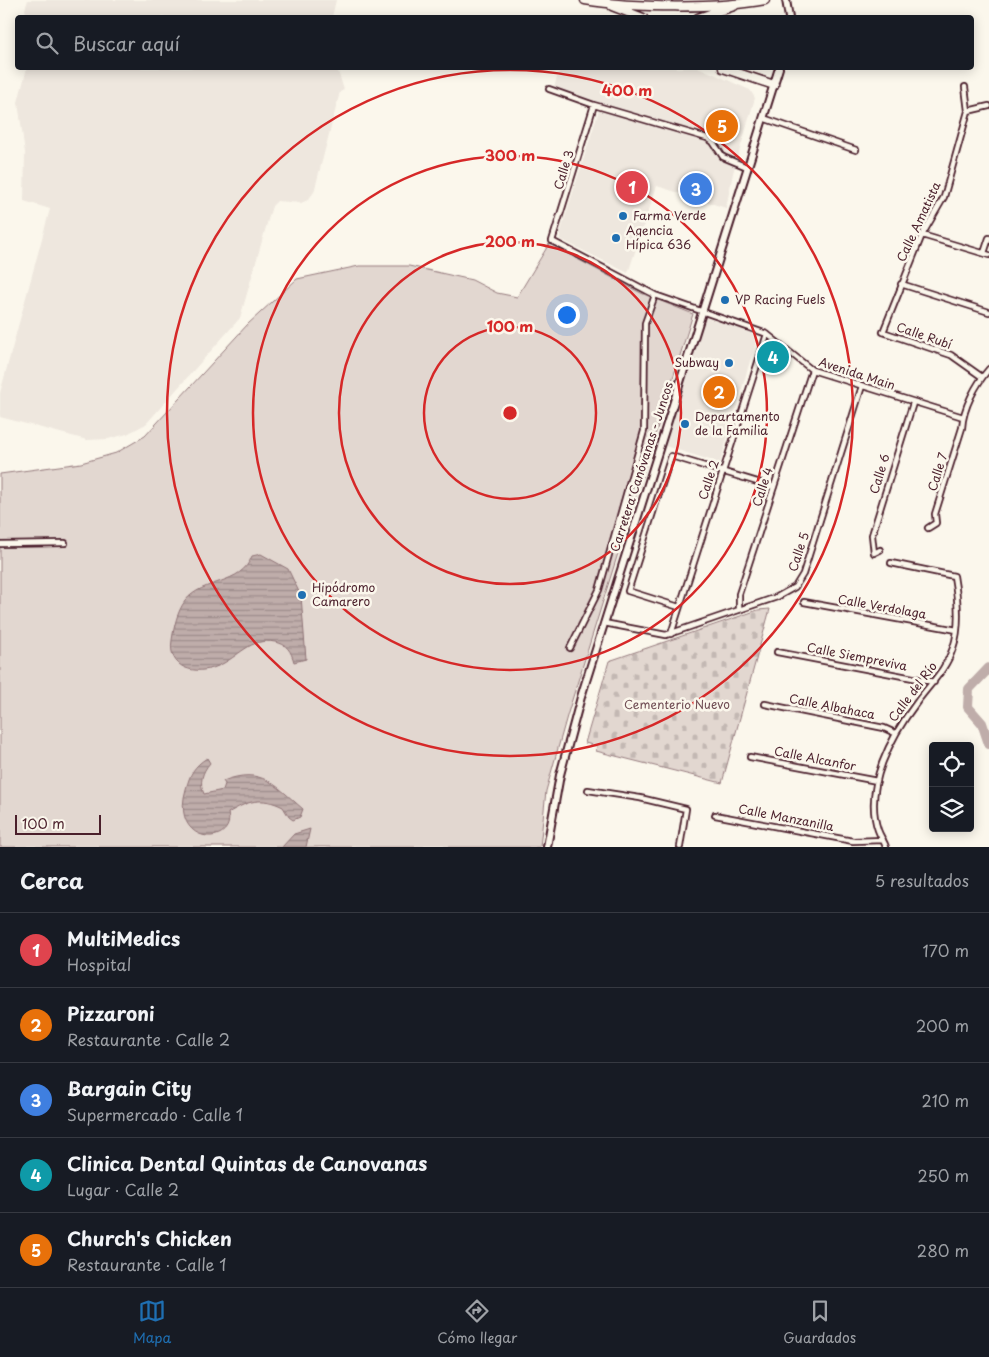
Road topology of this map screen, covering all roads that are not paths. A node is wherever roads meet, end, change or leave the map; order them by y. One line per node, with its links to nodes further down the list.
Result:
1 (588, 0): 3 (main road); 4 (main road)
2 (765, 0): 3 (main road)
3 (741, 3): 5 (main road)
4 (637, 15)
5 (707, 15)
6 (729, 70): 8 (main road)
7 (778, 70): 8 (main road, Carretera Canóvanas - Juncos)
8 (774, 85): 14 (main road, Carretera Canóvanas - Juncos)
9 (965, 87): 13 (street, Calle Amatista)
10 (549, 89): 11 (street)
11 (594, 105): 16 (street); 21 (street, Calle 3)
12 (989, 106): 13 (street)
13 (968, 111): 17 (street, Calle Amatista)
14 (763, 118): 15 (street); 16 (main road, Carretera Canóvanas - Juncos)
15 (856, 150)
16 (747, 167): 22 (main road, Carretera Canóvanas - Juncos)
17 (922, 235): 19 (street); 20 (street, Calle Amatista)
18 (989, 238): 19 (street)
19 (987, 254)
20 (902, 284): 23 (street); 24 (street, Calle Amatista)
21 (654, 295): 22 (street); 45 (street)
22 (703, 312): 25 (street, Avenida Main); 42 (main road, Carretera Canóvanas - Juncos)
23 (989, 312)
24 (883, 332): 28 (street, Calle Rubí)
25 (767, 334): 27 (street, Avenida Main); 32 (street, Calle 2)
26 (989, 368): 28 (street)
27 (812, 370): 29 (street, Avenida Main); 33 (street, Calle 4)
28 (982, 377): 31 (street)
29 (862, 386): 30 (street, Avenida Main); 41 (street, Calle 5)
30 (913, 402): 31 (street, Avenida Main); 37 (street, Calle 6)
31 (963, 417): 34 (street, Calle 7)
32 (722, 471): 33 (street); 40 (street, Calle 2); 40 (street)
33 (774, 487): 41 (street, Calle 4)
34 (928, 528)
35 (65, 542): 36 (street)
36 (0, 544)
37 (880, 550)
38 (892, 563): 43 (street, Calle del Río)
39 (804, 602): 43 (street, Calle Verdolaga)
40 (679, 607): 44 (street, Calle 2)
41 (739, 610): 44 (street, Calle 5)
42 (604, 622): 44 (street, Calle 5); 55 (main road, Carretera Canóvanas - Juncos)
43 (957, 630): 47 (street, Calle del Río)
44 (671, 634)
45 (570, 648)
46 (777, 652): 47 (street, Calle Siempreviva)
47 (934, 682): 49 (street, Calle del Río)
48 (765, 704): 49 (street, Calle Albahaca)
49 (895, 733): 51 (street, Calle del Río)
50 (750, 757): 51 (street, Calle Alcanfor)
51 (877, 781): 54 (street, Calle del Río)
52 (588, 790): 56 (street)
53 (715, 815): 54 (street, Calle Manzanilla)
54 (883, 840): 57 (street, Calle del Río)
55 (547, 847)
56 (680, 847)
57 (886, 847)

